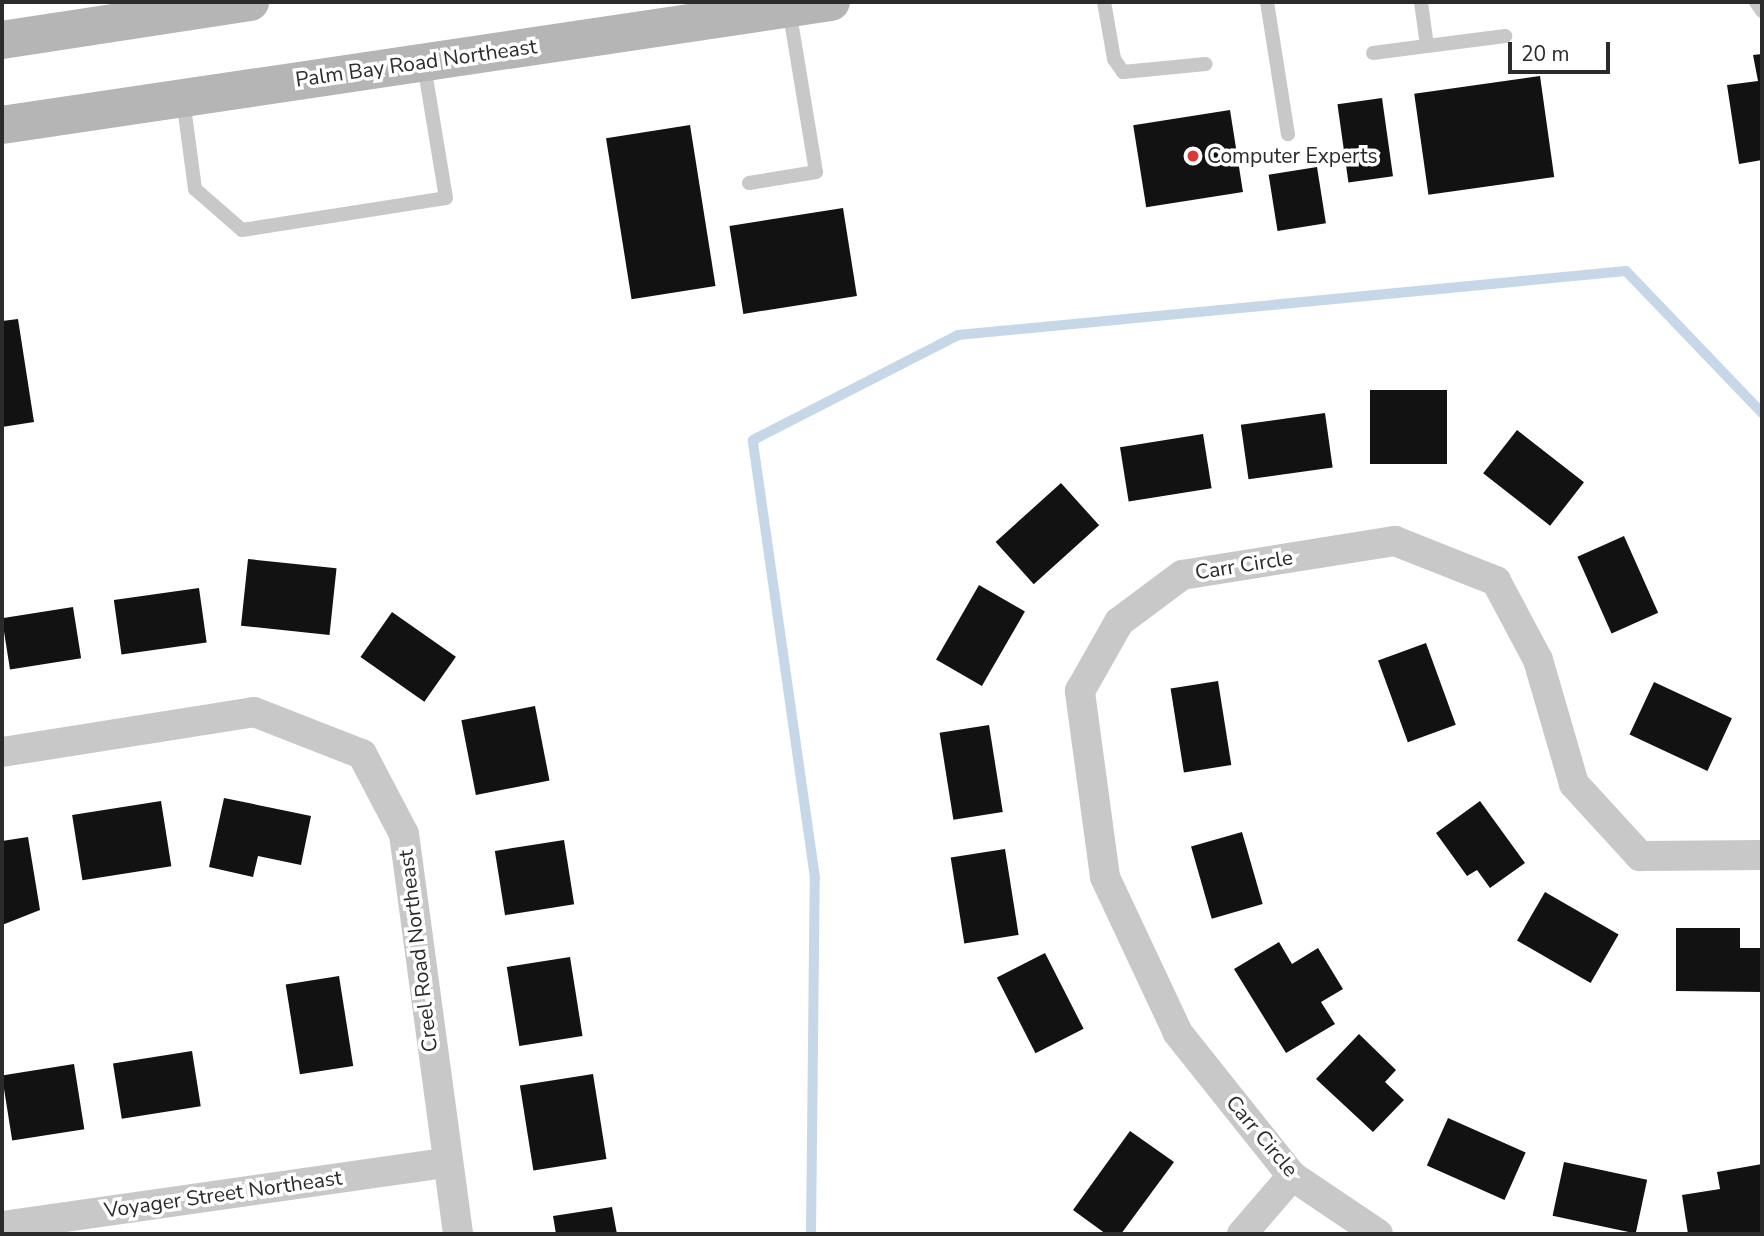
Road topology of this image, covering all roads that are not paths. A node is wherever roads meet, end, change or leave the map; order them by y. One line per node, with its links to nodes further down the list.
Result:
1 (250, 2): 10 (main road)
2 (831, 2): 7 (main road, Palm Bay Road Northeast)
3 (1104, 2): 14 (lane)
4 (1267, 2): 17 (lane)
5 (1421, 2): 11 (lane)
6 (1756, 2): 8 (lane)
7 (789, 8): 13 (main road, Palm Bay Road Northeast); 18 (lane)
8 (1762, 11)
9 (1505, 36): 11 (lane)
10 (2, 40)
11 (1427, 46): 12 (lane)
12 (1373, 53)
13 (424, 62): 15 (main road, Palm Bay Road Northeast); 15 (lane)
14 (1206, 64)
15 (183, 98): 16 (main road, Palm Bay Road Northeast)
16 (2, 125)
17 (1288, 134)
18 (749, 183)
19 (2, 752): 21 (street, Creel Road Northeast)
20 (1762, 855): 22 (street, Carr Circle)
21 (444, 1163): 23 (street, Voyager Street Northeast); 25 (street, Creel Road Northeast)
22 (1292, 1176): 24 (street, Carr Circle); 26 (street)
23 (2, 1226)
24 (1367, 1231)
25 (458, 1234)
26 (1242, 1234)

